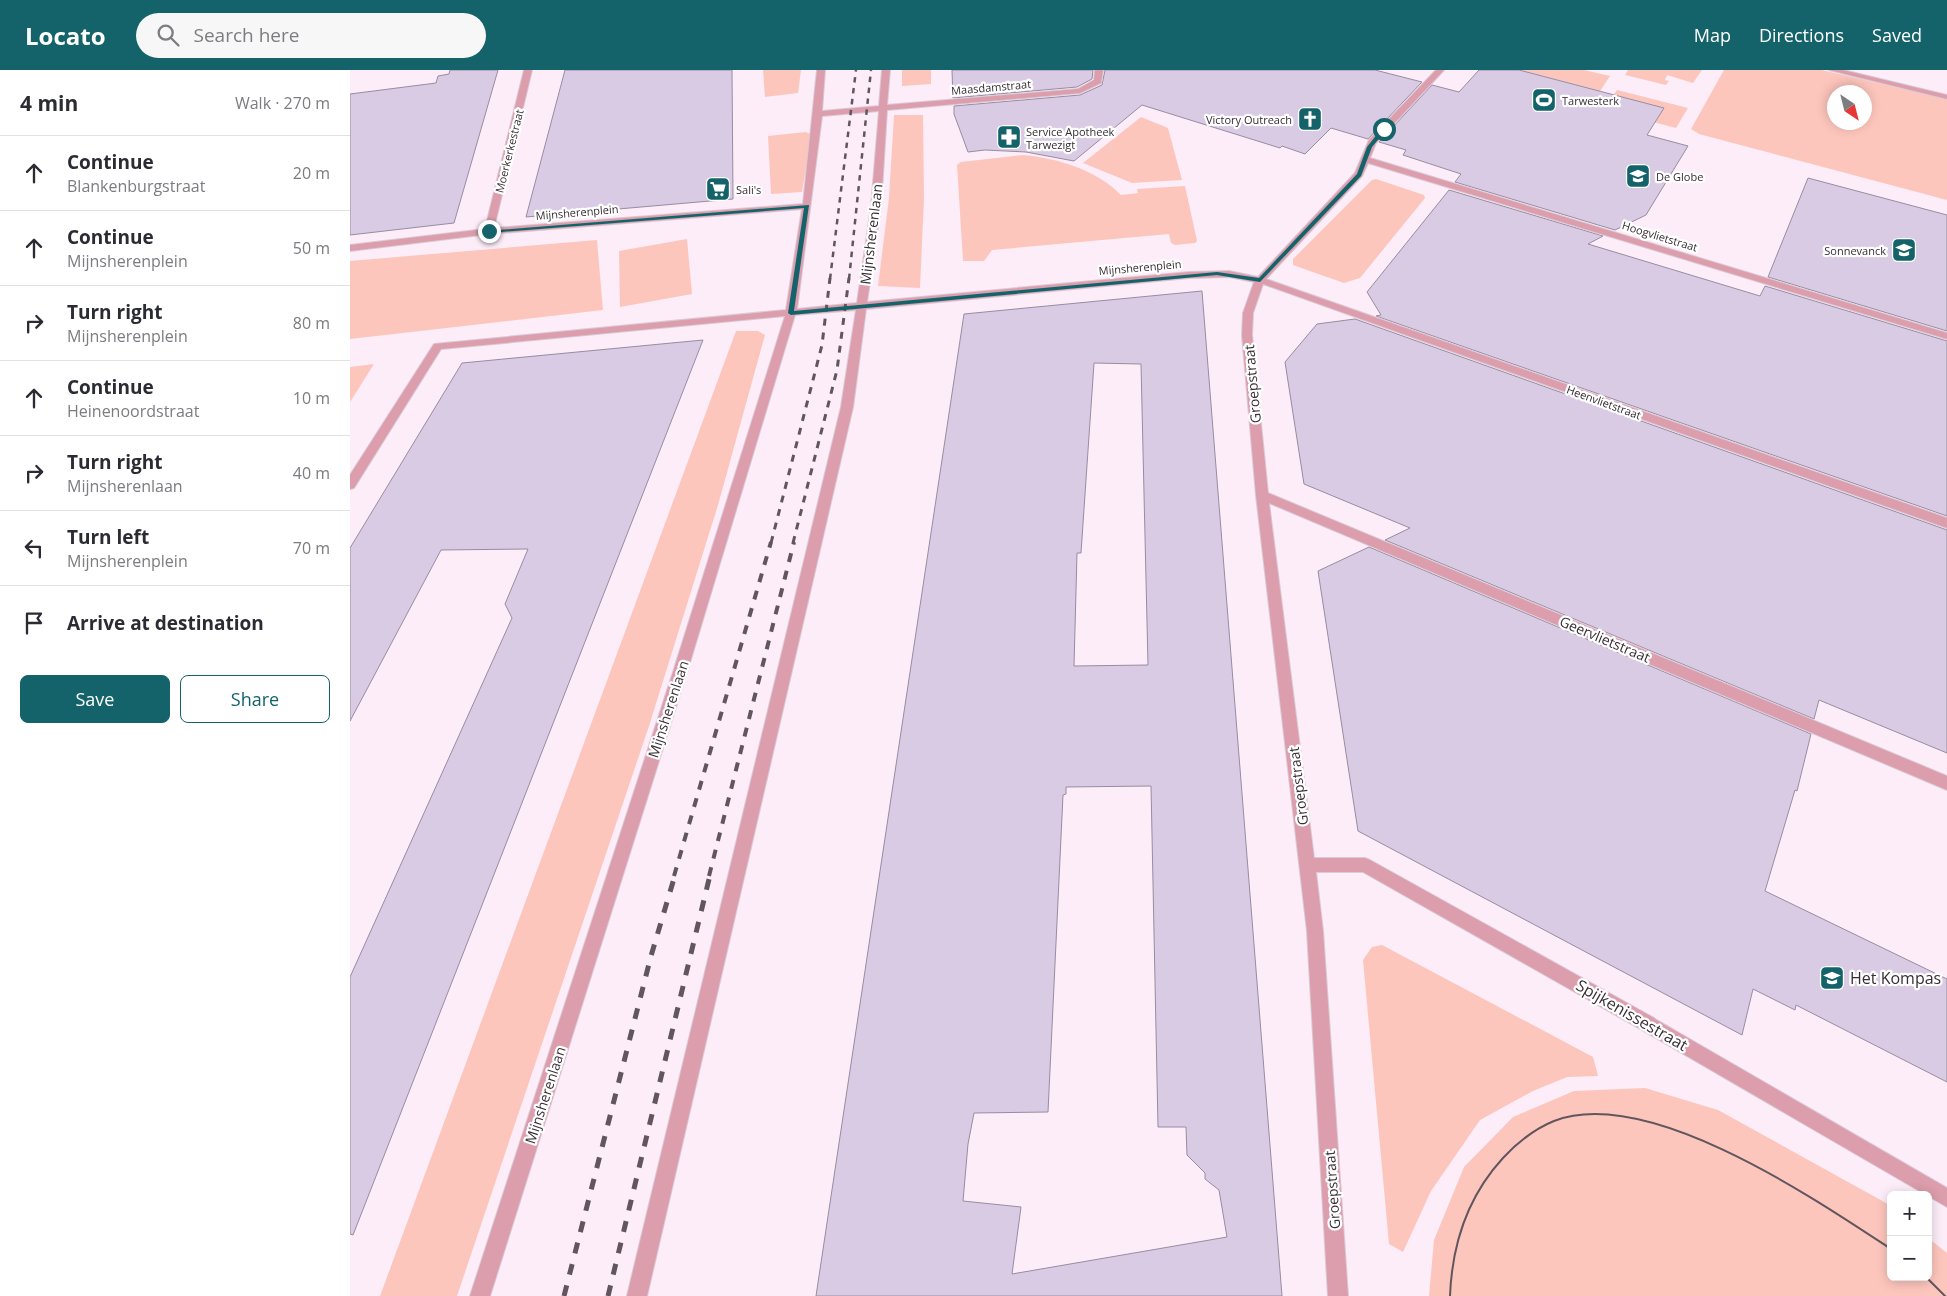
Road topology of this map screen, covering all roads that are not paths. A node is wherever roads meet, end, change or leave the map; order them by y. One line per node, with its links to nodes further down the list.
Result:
1 (528, 70): 12 (street, Moerkerkestraat)
2 (821, 70): 9 (street, Mijnsherenlaan)
3 (886, 70): 8 (street, Mijnsherenlaan)
4 (1099, 70): 8 (street, Maasdamstraat)
5 (1440, 70): 10 (street)
6 (1832, 70): 7 (street)
7 (1947, 97)
8 (884, 107): 9 (street); 15 (street, Mijnsherenlaan)
9 (818, 114): 11 (street, Mijnsherenlaan)
10 (1366, 160): 14 (street); 17 (street, Hoogvlietstraat)
11 (807, 206): 12 (street, Mijnsherenplein); 16 (street, Mijnsherenlaan)
12 (489, 231): 13 (street, Mijnsherenplein)
13 (350, 248)
14 (1260, 280): 15 (street, Mijnsherenplein); 20 (street, Groepstraat); 21 (street, Heenvlietstraat)
15 (862, 306): 16 (street, Mijnsherenplein); 26 (street, Mijnsherenlaan)
16 (791, 313): 18 (street); 25 (street, Mijnsherenlaan)
17 (1947, 336)
18 (438, 346): 19 (street)
19 (350, 485)
20 (1262, 495): 22 (street, Geervlietstraat); 23 (street, Groepstraat)
21 (1947, 523)
22 (1947, 783)
23 (1307, 865): 24 (street, Spijkenissestraat); 27 (street, Groepstraat)
24 (1947, 1198)
25 (480, 1296)
26 (637, 1296)
27 (1338, 1296)

